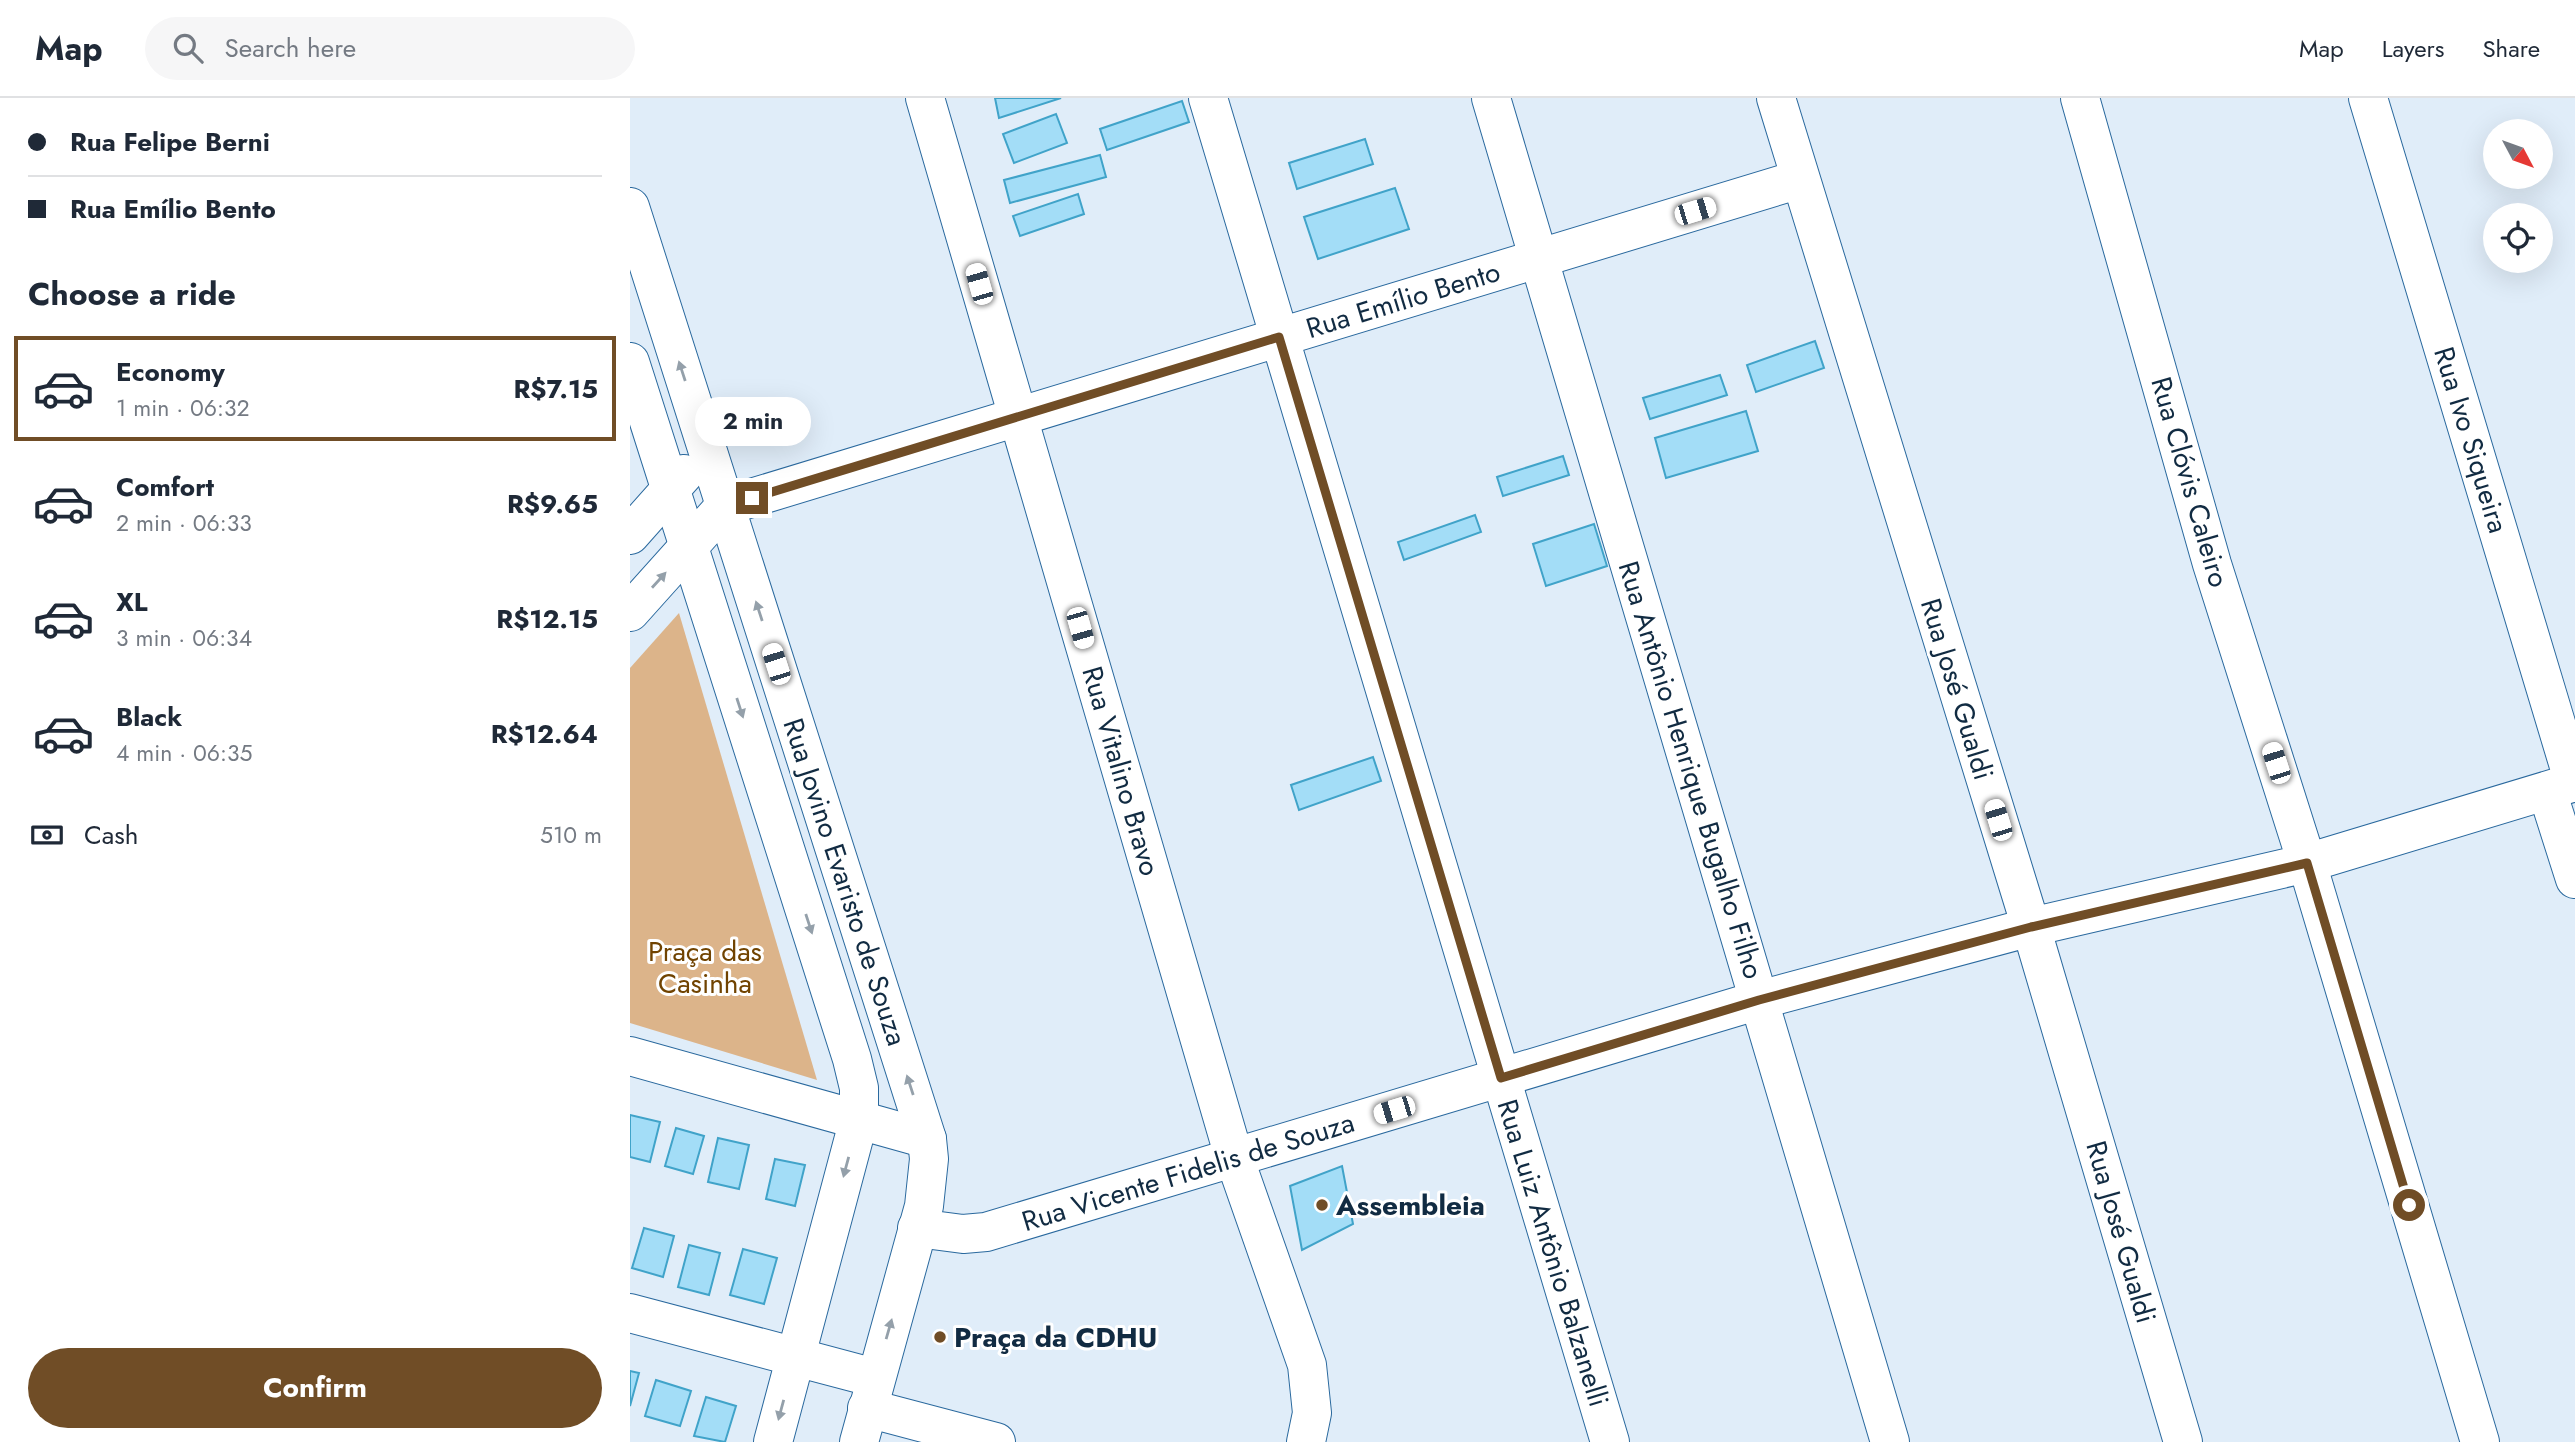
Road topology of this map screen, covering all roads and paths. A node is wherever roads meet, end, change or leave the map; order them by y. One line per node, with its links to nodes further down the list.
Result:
1 (925, 98): 12 (street, Rua Vitalino Bravo)
2 (1208, 98): 10 (street, Rua Luiz Antônio Balzanelli)
3 (1491, 98): 9 (street, Rua Antônio Henrique Bugalho Filho)
4 (1776, 98): 7 (street, Rua José Gualdi)
5 (2080, 98): 20 (street, Rua Clóvis Caleiro)
6 (2368, 98): 19 (street, Rua Ivo Siqueira)
7 (1800, 179): 9 (street, Rua Emílio Bento); 22 (street, Rua José Gualdi)
8 (630, 207): 13 (street, Rua Jovino Evaristo de Souza, one-way to 8)
9 (1539, 258): 10 (street, Rua Emílio Bento); 23 (street, Rua Antônio Henrique Bugalho Filho)
10 (1279, 337): 12 (street, Rua Emílio Bento); 25 (street, Rua Luiz Antônio Balzanelli)
11 (630, 362): 14 (street, Rua Jovino Evaristo de Souza)
12 (1018, 417): 15 (street, Rua Emílio Bento); 28 (street, Rua Vitalino Bravo)
13 (706, 448): 14 (street); 15 (street, Rua Jovino Evaristo de Souza)
14 (671, 489): 16 (street); 17 (street, Rua Jovino Evaristo de Souza)
15 (725, 506): 17 (street); 27 (street, Rua Jovino Evaristo de Souza, one-way to 15)
16 (630, 535)
17 (688, 547): 18 (street, one-way to 17); 26 (street, Rua Jovino Evaristo de Souza, one-way to 26)
18 (630, 612)
19 (2565, 785): 20 (street, Rua Vicente Fidelis de Souza); 21 (street, Rua Ivo Siqueira)
20 (2307, 863): 22 (street, Rua Vicente Fidelis de Souza); 39 (street, Rua Clóvis Caleiro)
21 (2575, 879)
22 (2031, 927): 23 (street, Rua Vicente Fidelis de Souza); 38 (street, Rua José Gualdi)
23 (1759, 1000): 25 (street, Rua Vicente Fidelis de Souza); 37 (street, Rua Antônio Henrique Bugalho Filho)
24 (630, 1056): 26 (street)
25 (1501, 1078): 28 (street, Rua Vicente Fidelis de Souza); 36 (street, Rua Luiz Antônio Balzanelli)
26 (859, 1119): 27 (street); 31 (street, Rua Jovino Evaristo de Souza, one-way to 31)
27 (928, 1139): 29 (street, Rua Jovino Evaristo de Souza)
28 (1234, 1157): 29 (street, Rua Vicente Fidelis de Souza); 35 (street, Rua Vitalino Bravo)
29 (917, 1228): 32 (street, Rua Jovino Evaristo de Souza, one-way to 29)
30 (630, 1313): 31 (street)
31 (795, 1356): 32 (street); 33 (street, Rua Jovino Evaristo de Souza, one-way to 33)
32 (867, 1409): 34 (street)
33 (773, 1442)
34 (996, 1442)
35 (1306, 1442)
36 (1610, 1442)
37 (1890, 1442)
38 (2183, 1442)
39 (2480, 1442)

